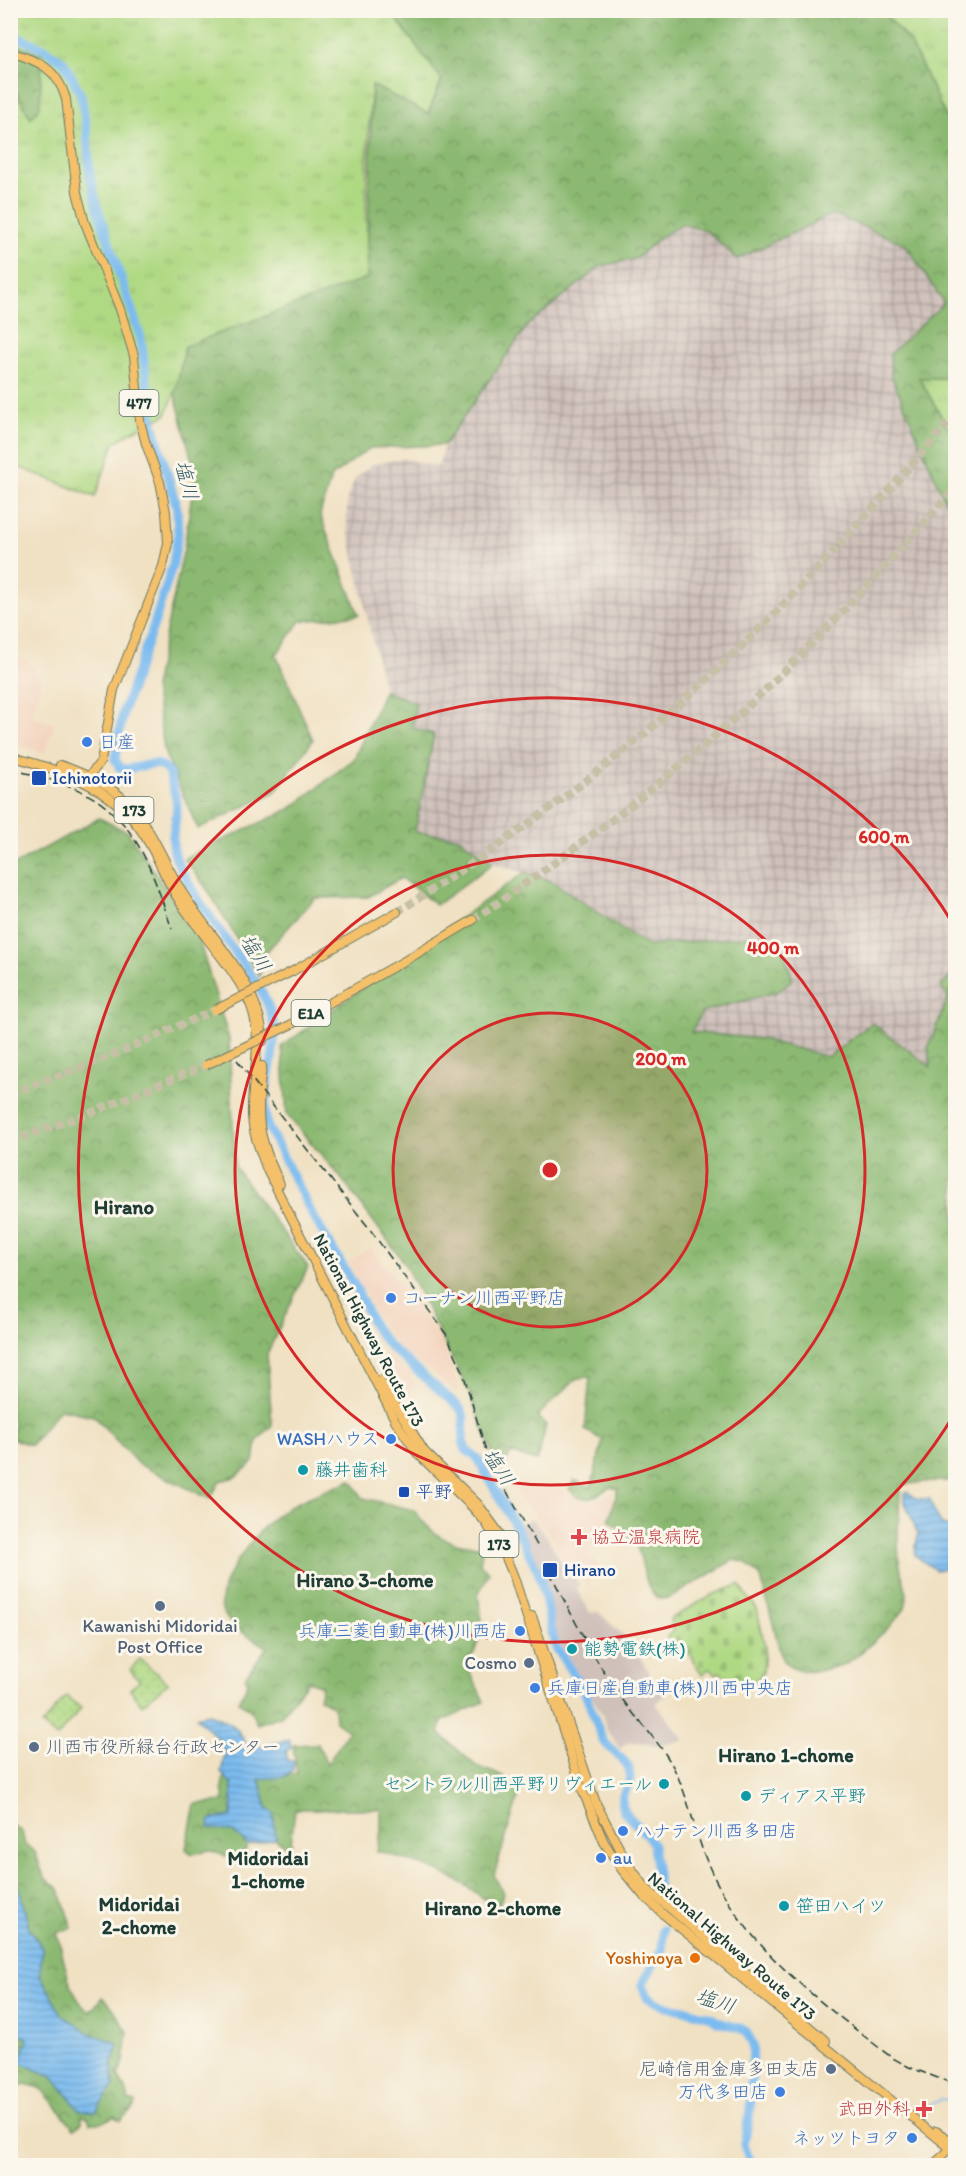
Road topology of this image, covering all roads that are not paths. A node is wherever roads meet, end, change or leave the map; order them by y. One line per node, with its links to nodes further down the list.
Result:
1 (10, 52): 4 (highway, 477)
2 (10, 750): 4 (highway, National Highway Route 173 / 173)
3 (10, 756): 4 (highway, National Highway Route 173 / 173)
4 (87, 779): 9 (highway, National Highway Route 173 / 173)
5 (397, 912): 7 (highway, E1A, bridge)
6 (473, 920): 8 (highway, E1A, bridge)
7 (214, 1010)
8 (206, 1065)
9 (954, 2147): 10 (main road)
10 (931, 2166)

